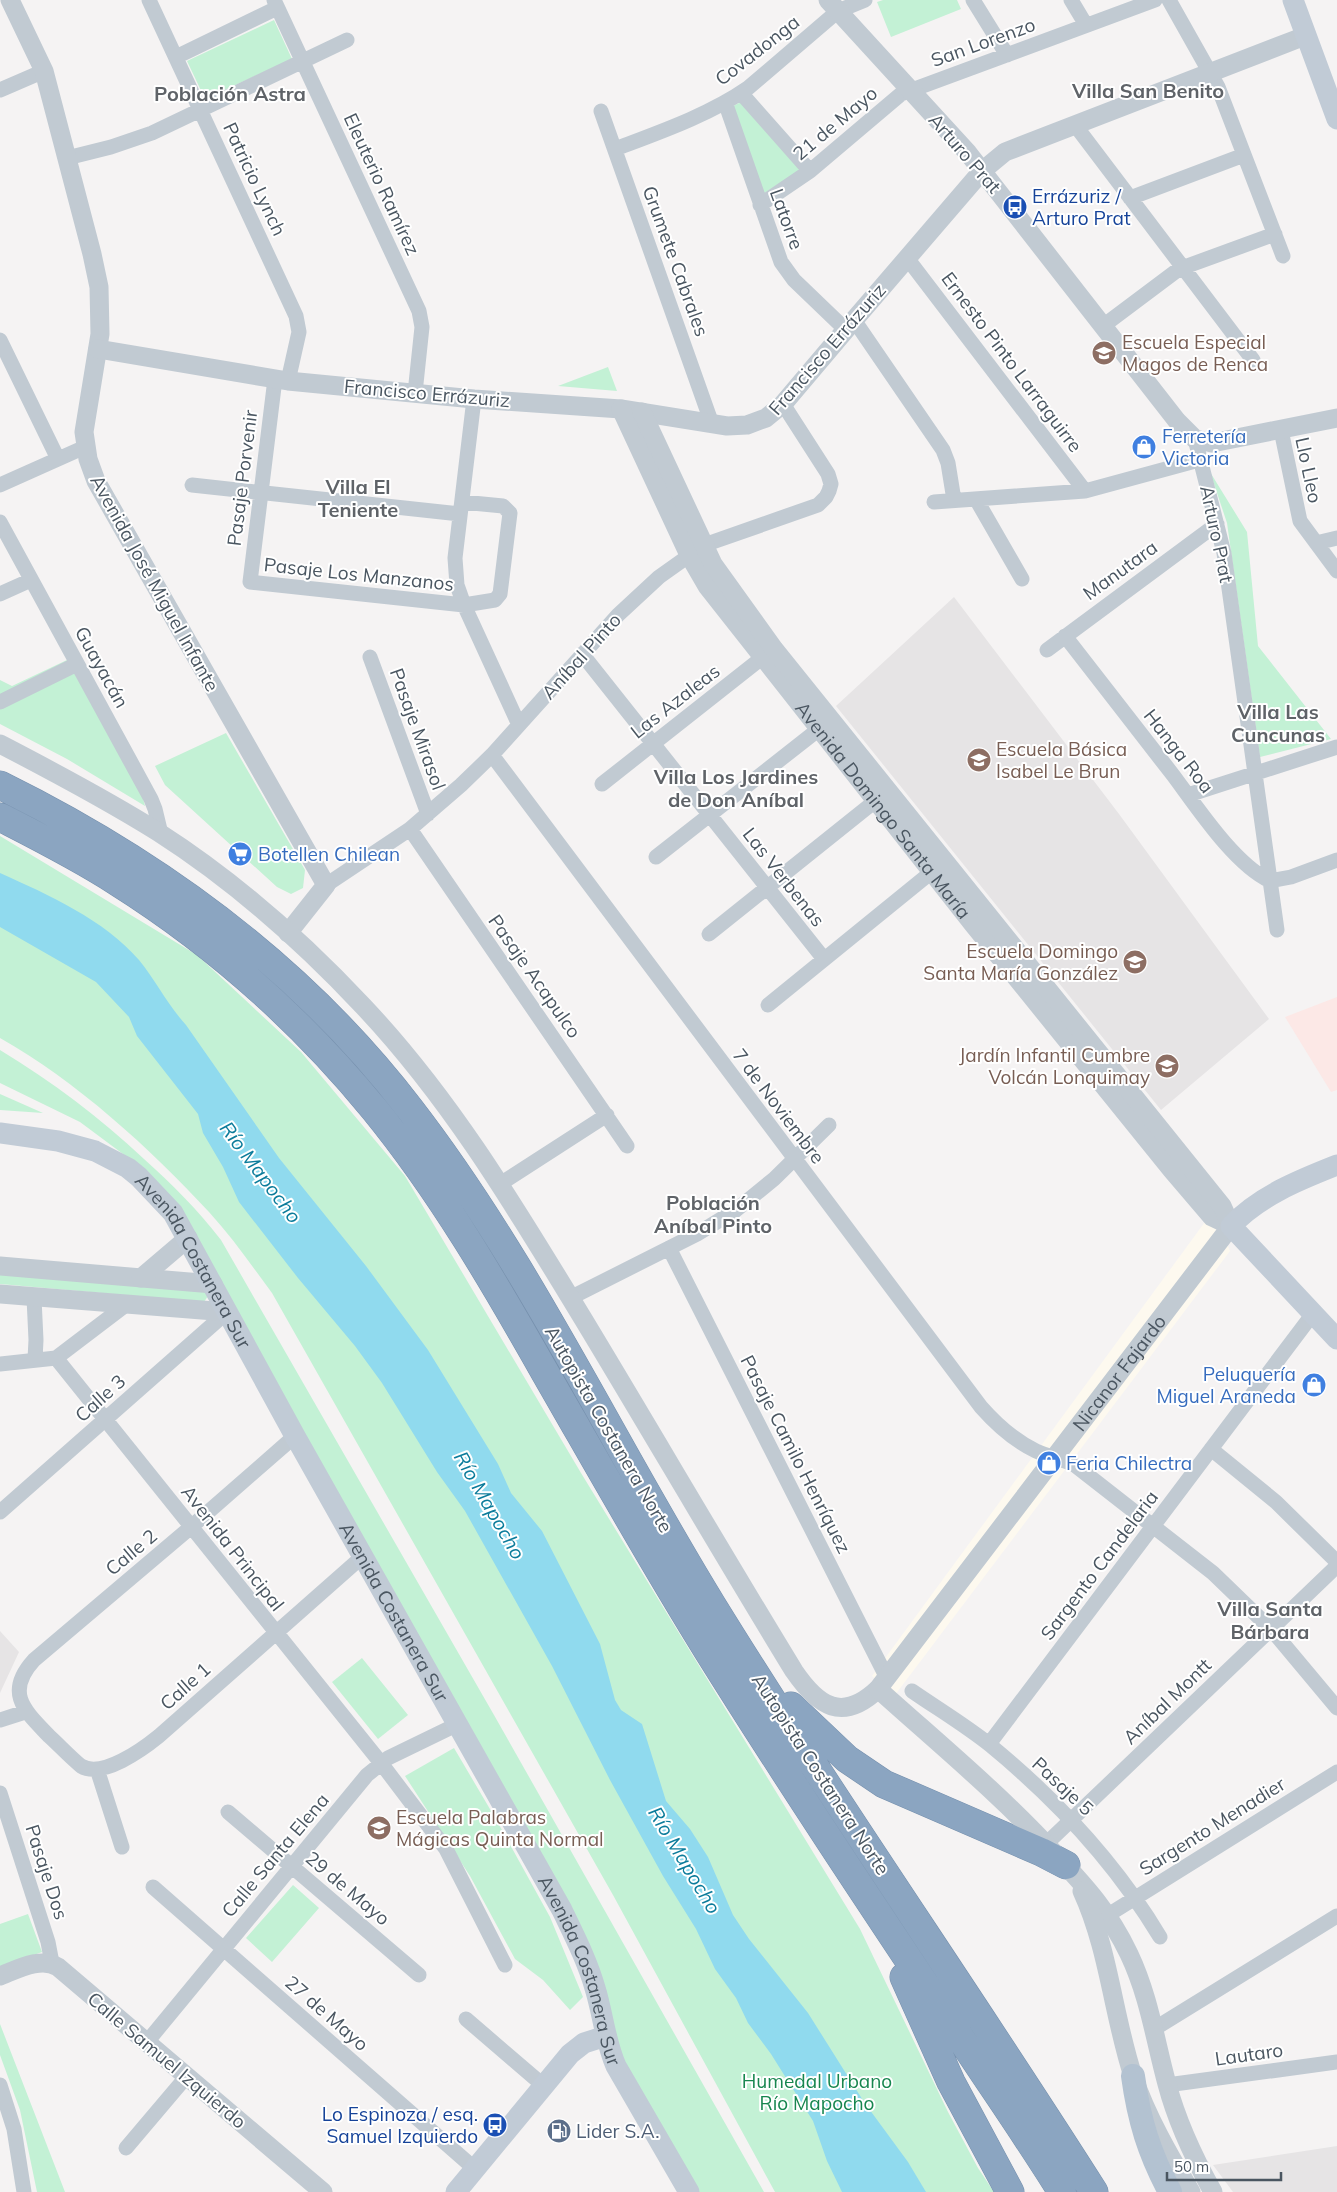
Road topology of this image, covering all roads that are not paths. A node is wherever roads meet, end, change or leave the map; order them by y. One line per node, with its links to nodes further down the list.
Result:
1 (10, 0): 17 (street, Avenida José Miguel Infante)
2 (149, 0): 15 (street, Patricio Lynch)
3 (866, 0): 10 (street, Covadonga)
4 (973, 0): 14 (street)
5 (1072, 0): 11 (street)
6 (1155, 0): 11 (street, San Lorenzo)
7 (1169, 0): 18 (street)
8 (1293, 0): 12 (main road)
9 (276, 4): 15 (street); 16 (street, Eleuterio Ramírez)
10 (833, 5): 20 (street, Arturo Prat); 21 (street, Covadonga)
11 (1086, 25): 14 (street, San Lorenzo)
12 (1305, 36): 18 (street, Francisco Errázuriz); 25 (main road)
13 (347, 40): 16 (street)
14 (1007, 55): 20 (street, San Lorenzo)
15 (176, 57): 23 (street, Patricio Lynch)
16 (302, 62): 23 (street); 46 (street, Eleuterio Ramírez)
17 (44, 71): 19 (street); 29 (street, Avenida José Miguel Infante)
18 (1211, 72): 26 (street, Francisco Errázuriz); 28 (street)
19 (0, 90)
20 (910, 90): 30 (street, 21 de Mayo); 31 (street, Arturo Prat)
21 (741, 93): 22 (street, Covadonga); 30 (street)
22 (725, 102): 27 (street, Covadonga); 33 (street, Latorre)
23 (202, 111): 29 (street); 45 (street, Patricio Lynch)
24 (601, 111): 27 (street, Grumete Cabrales)
25 (1337, 119)
26 (1075, 125): 31 (street, Francisco Errázuriz); 32 (street)
27 (615, 149): 52 (street, Grumete Cabrales)
28 (1244, 155): 32 (street); 34 (street)
29 (67, 158): 38 (street, Avenida José Miguel Infante)
30 (810, 171): 33 (street, 21 de Mayo)
31 (982, 171): 36 (street, Francisco Errázuriz); 40 (street, Arturo Prat)
32 (1130, 198): 37 (street)
33 (760, 204): 39 (street, Latorre)
34 (1275, 234): 35 (street); 37 (street)
35 (1284, 256)
36 (907, 258): 39 (street, Francisco Errázuriz); 60 (street, Ernesto Pinto Larraguirre)
37 (1183, 267): 40 (street); 44 (street)
38 (101, 303): 42 (street, Avenida José Miguel Infante); 43 (street)
39 (850, 324): 48 (street, Francisco Errázuriz); 63 (street, Latorre)
40 (1103, 326): 54 (street, Arturo Prat)
41 (0, 340): 56 (street)
42 (98, 349): 43 (street, Francisco Errázuriz); 55 (street, Avenida José Miguel Infante)
43 (126, 353): 45 (street, Francisco Errázuriz)
44 (1253, 360)
45 (282, 380): 46 (street, Francisco Errázuriz); 61 (street, Pasaje Porvenir)
46 (415, 393): 47 (street, Francisco Errázuriz)
47 (474, 399): 49 (street, Francisco Errázuriz); 65 (street)
48 (783, 404): 52 (street, Francisco Errázuriz); 70 (street, Aníbal Pinto)
49 (621, 409): 50 (street, Francisco Errázuriz); 70 (street, Avenida Domingo Santa María)
50 (642, 412): 52 (street, Francisco Errázuriz); 70 (street, Avenida Domingo Santa María)
51 (1337, 418): 53 (street)
52 (712, 424)
53 (1281, 430): 54 (street); 69 (street, Llo Lleo)
54 (1195, 439): 57 (street, Arturo Prat)
55 (85, 447): 56 (street); 104 (street, Avenida José Miguel Infante)
56 (58, 459): 59 (street)
57 (1199, 460): 60 (street); 67 (street, Arturo Prat)
58 (192, 484): 61 (street)
59 (0, 485)
60 (1085, 490): 62 (street)
61 (261, 492): 65 (street); 74 (street, Pasaje Porvenir)
62 (976, 498): 63 (street); 72 (street)
63 (954, 500): 64 (street)
64 (934, 502)
65 (461, 508): 76 (street); 76 (street)
66 (0, 522): 73 (street, Guayacán)
67 (1217, 524): 77 (street, Manutara); 90 (street, Arturo Prat)
68 (1337, 538): 69 (street)
69 (1316, 543): 71 (street, Llo Lleo)
70 (696, 550): 79 (street, Avenida Domingo Santa María); 80 (street, Aníbal Pinto)
71 (1337, 571)
72 (1022, 579)
73 (31, 580): 75 (street); 82 (street, Guayacán)
74 (250, 582): 76 (street, Pasaje Los Manzanos)
75 (0, 594)
76 (464, 605): 85 (street)
77 (1065, 636): 78 (street, Manutara); 94 (street, Hanga Roa)
78 (1047, 650)
79 (768, 653): 84 (street, Avenida Domingo Santa María); 87 (street, Las Azaleas)
80 (582, 654): 85 (street, Aníbal Pinto); 87 (street, Las Verbenas)
81 (370, 657): 95 (street, Pasaje Mirasol)
82 (77, 664): 83 (street); 99 (street, Guayacán)
83 (0, 702)
84 (825, 724): 93 (street, Avenida Domingo Santa María); 96 (street)
85 (519, 725): 89 (street, Aníbal Pinto)
86 (0, 744): 99 (street, Nicanor Fajardo)
87 (653, 744): 91 (street, Las Azaleas); 96 (street, Las Verbenas)
88 (1337, 747): 90 (street)
89 (492, 755): 95 (street, Aníbal Pinto); 115 (street, 7 de Noviembre)
90 (1255, 774): 94 (street); 103 (street, Arturo Prat)
91 (602, 784)
92 (0, 785): 146 (highway, Autopista Costanera Norte)
93 (882, 795): 102 (street, Avenida Domingo Santa María); 105 (street)
94 (1188, 795): 103 (street, Hanga Roa)
95 (428, 814): 98 (street, Aníbal Pinto)
96 (710, 815): 100 (street); 105 (street, Las Verbenas)
97 (0, 817): 164 (highway, Autopista Costanera Norte)
98 (410, 829): 104 (street, Aníbal Pinto); 111 (street, Pasaje Acapulco)
99 (161, 834): 107 (street, Nicanor Fajardo)
100 (656, 857)
101 (1337, 860): 103 (street)
102 (939, 866): 109 (street); 118 (street, Avenida Domingo Santa María)
103 (1270, 880): 106 (street, Arturo Prat)
104 (326, 885): 107 (street, Aníbal Pinto)
105 (767, 888): 108 (street); 109 (street, Las Verbenas)
106 (1277, 930)
107 (288, 933): 117 (street, Nicanor Fajardo)
108 (709, 934)
109 (824, 959): 110 (street)
110 (768, 1005)
111 (607, 1115): 114 (street, Pasaje Acapulco); 117 (street)
112 (828, 1125): 115 (street)
113 (0, 1134): 119 (main road, Avenida Costanera Sur)
114 (627, 1146)
115 (795, 1159): 120 (street); 137 (street, 7 de Noviembre)
116 (1337, 1165): 118 (main road, Nicanor Fajardo)
117 (500, 1184): 126 (street, Nicanor Fajardo)
118 (1231, 1226): 129 (main road, Avenida Domingo Santa María); 137 (street, Nicanor Fajardo)
119 (188, 1238): 122 (street); 123 (main road, Avenida Costanera Sur)
120 (669, 1248): 126 (street); 147 (street, Pasaje Camilo Henríquez)
121 (0, 1266): 122 (street)
122 (141, 1278): 123 (street)
123 (213, 1284): 128 (main road, Avenida Costanera Sur)
124 (0, 1294): 125 (street)
125 (34, 1298): 127 (street); 132 (street)
126 (570, 1298): 147 (street, Nicanor Fajardo)
127 (126, 1304): 128 (street); 131 (street)
128 (226, 1312): 134 (street, Calle 3); 135 (main road, Avenida Costanera Sur)
129 (1312, 1315): 130 (main road, Avenida Domingo Santa María); 136 (street, Sargento Candelaria)
130 (1337, 1340)
131 (56, 1358): 132 (street); 134 (street, Avenida Principal)
132 (35, 1359): 133 (street)
133 (0, 1364)
134 (106, 1420): 138 (street, Calle 3); 140 (street, Avenida Principal)
135 (295, 1436): 140 (street, Calle 2); 141 (main road, Avenida Costanera Sur)
136 (1212, 1449): 139 (street, Sargento Candelaria); 142 (street)
137 (1055, 1458): 139 (street, 7 de Noviembre); 147 (street, Nicanor Fajardo)
138 (0, 1512)
139 (1154, 1525): 144 (street, 7 de Noviembre); 153 (street, Sargento Candelaria)
140 (191, 1527): 145 (street, Avenida Principal); 150 (street, Calle 2)
141 (363, 1556): 145 (street, Calle 1); 152 (main road, Avenida Costanera Sur)
142 (1337, 1562)
143 (1337, 1566): 144 (street, Aníbal Montt)
144 (1271, 1629): 149 (street, 7 de Noviembre); 159 (street, Aníbal Montt)
145 (275, 1633): 154 (street, Avenida Principal); 155 (street, Calle 1)
146 (737, 1644): 163 (highway); 193 (highway, Autopista Costanera Norte)
147 (883, 1684): 160 (street)
148 (912, 1691): 153 (street, Pasaje 5)
149 (1337, 1708)
150 (25, 1712): 151 (street); 155 (street)
151 (0, 1720)
152 (458, 1724): 154 (street, Calle Santa Elena); 177 (main road, Avenida Costanera Sur)
153 (989, 1744): 159 (street, Pasaje 5)
154 (381, 1763): 162 (street, Calle Santa Elena); 172 (street, Avenida Principal)
155 (97, 1769): 161 (street)
156 (1337, 1772): 166 (street, Sargento Menadier)
157 (0, 1793): 171 (street, Pasaje Dos)
158 (228, 1812): 162 (street, 29 de Mayo)
159 (1072, 1819): 160 (street, Aníbal Montt); 166 (street, Pasaje 5)
160 (1046, 1844): 163 (street)
161 (122, 1847)
162 (291, 1866): 170 (street, Calle Santa Elena); 173 (street, 29 de Mayo)
163 (1068, 1868): 167 (street); 181 (street)
164 (860, 1886): 191 (highway); 192 (highway, Autopista Costanera Norte)
165 (153, 1887): 170 (street, 27 de Mayo)
166 (1136, 1898): 167 (street, Sargento Menadier); 169 (street, Pasaje 5)
167 (1108, 1915): 176 (street)
168 (1337, 1916): 176 (street)
169 (1160, 1937)
170 (223, 1949): 178 (street, Calle Santa Elena); 186 (street, 27 de Mayo)
171 (52, 1963): 174 (street); 178 (street, Calle Samuel Izquierdo)
172 (506, 1965)
173 (419, 1975)
174 (0, 1976)
175 (466, 2019): 184 (street)
176 (1154, 2029): 183 (street)
177 (606, 2036): 184 (main road); 190 (main road, Avenida Costanera Sur)
178 (147, 2042): 180 (street, Calle Samuel Izquierdo)
179 (1337, 2062): 183 (street, Lautaro)
180 (187, 2076): 185 (street); 187 (street, Calle Samuel Izquierdo)
181 (1133, 2076): 194 (main road); 195 (street)
182 (0, 2085): 188 (street)
183 (1167, 2085): 196 (street)
184 (544, 2086): 186 (main road)
185 (126, 2148)
186 (475, 2169): 189 (main road)
187 (312, 2188)
188 (24, 2192)
189 (456, 2192)
190 (689, 2192)
191 (1010, 2192)
192 (1062, 2192)
193 (1094, 2192)
194 (1170, 2192)
195 (1191, 2192)
196 (1213, 2192)

